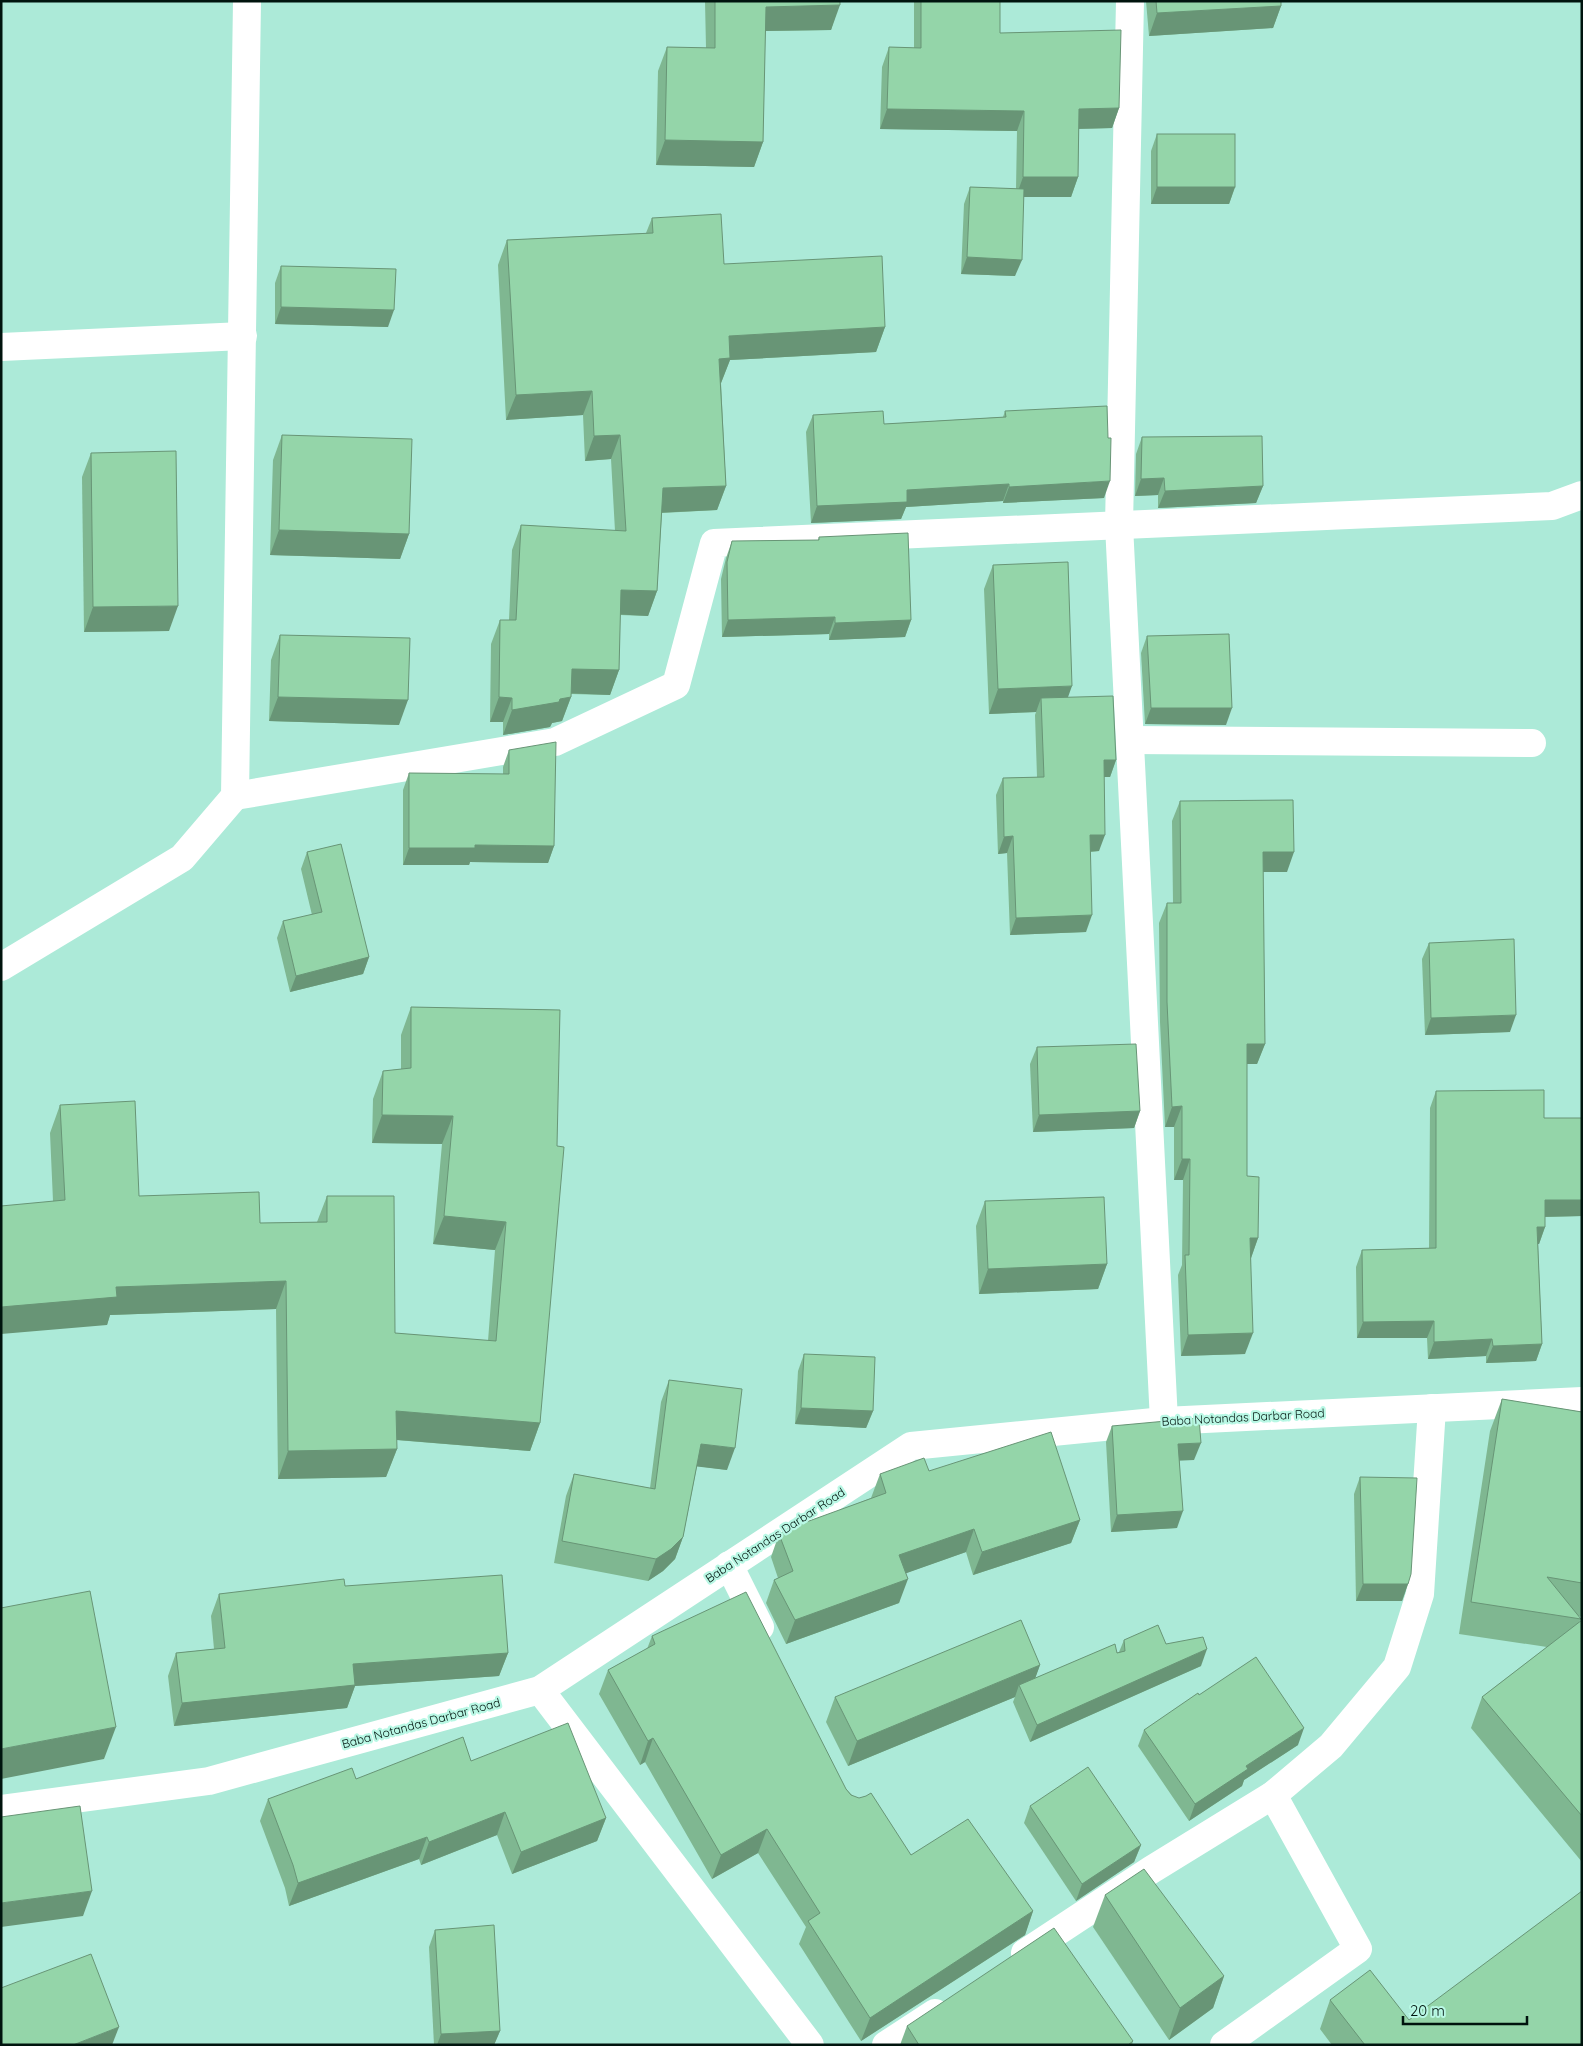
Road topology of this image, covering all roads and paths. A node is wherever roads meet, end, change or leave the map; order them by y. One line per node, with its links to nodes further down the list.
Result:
1 (247, 1): 3 (street)
2 (1130, 1): 6 (street)
3 (242, 336): 4 (street); 9 (street)
4 (1, 347)
5 (1582, 495): 6 (street)
6 (1119, 526): 7 (street); 9 (street)
7 (1130, 740): 8 (street); 13 (street)
8 (1532, 744)
9 (235, 796): 10 (street)
10 (1, 967)
11 (1582, 1401): 12 (street, Baba Notandas Darbar Road)
12 (1432, 1408): 13 (street, Baba Notandas Darbar Road); 17 (street)
13 (1164, 1421): 14 (street, Baba Notandas Darbar Road)
14 (729, 1566): 15 (street); 16 (street, Baba Notandas Darbar Road)
15 (770, 1646)
16 (540, 1690): 18 (street, Baba Notandas Darbar Road); 21 (street)
17 (1274, 1795): 19 (street); 23 (street)
18 (1, 1808)
19 (1002, 1968)
20 (952, 2001): 22 (street)
21 (810, 2045)
22 (886, 2045)
23 (1224, 2045)

